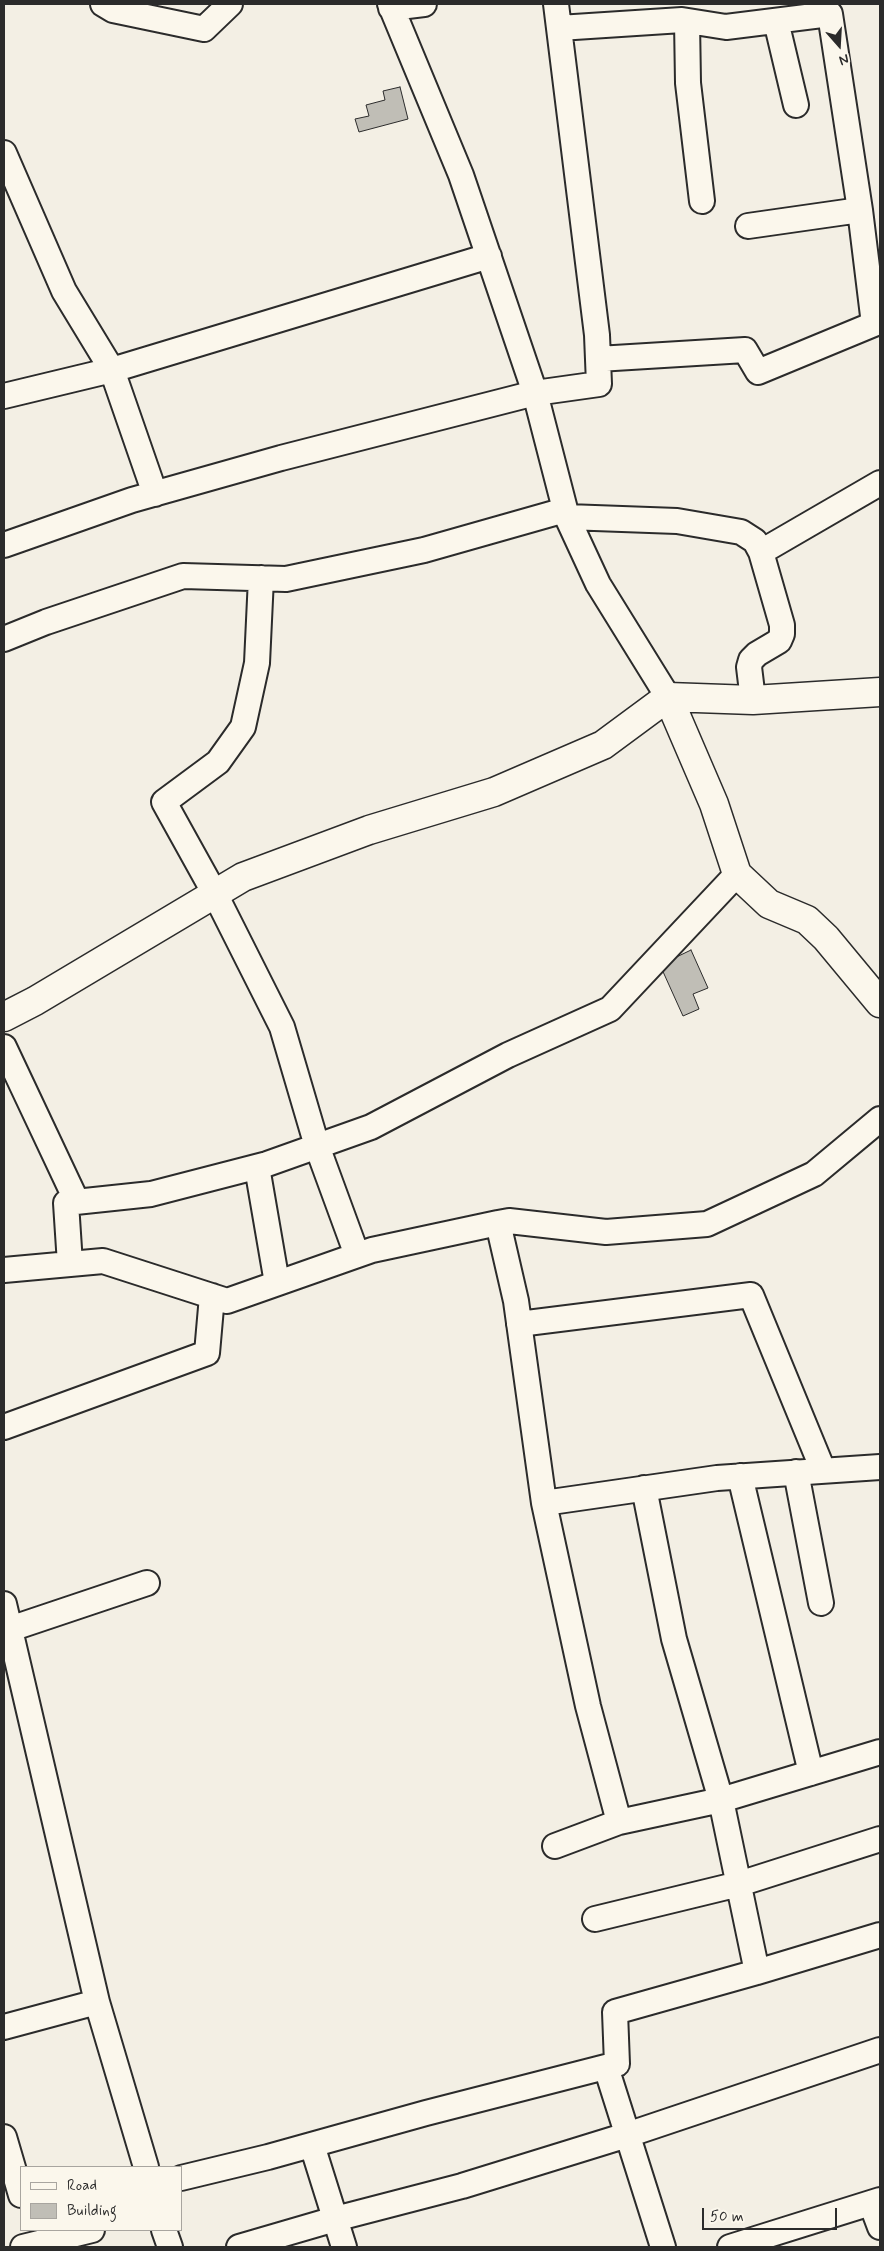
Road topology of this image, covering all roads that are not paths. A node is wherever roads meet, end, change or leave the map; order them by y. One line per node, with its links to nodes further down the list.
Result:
1 (103, 4): 2 (street)
2 (230, 4)
3 (424, 4): 5 (street)
4 (556, 4): 8 (street)
5 (390, 6): 15 (street)
6 (692, 16): 7 (street); 8 (street); 12 (street)
7 (776, 21): 9 (street); 13 (street)
8 (559, 28): 16 (street)
9 (796, 105)
10 (4, 153): 11 (street)
11 (12, 194): 17 (street)
12 (702, 201)
13 (860, 210): 14 (street); 16 (street)
14 (748, 226)
15 (488, 256): 17 (street); 18 (street)
16 (598, 359): 18 (street)
17 (112, 370): 19 (street); 21 (street)
18 (535, 393): 21 (street); 22 (street)
19 (4, 396)
20 (880, 483): 24 (street)
21 (156, 494): 23 (street)
22 (566, 514): 24 (street); 25 (street); 28 (street)
23 (4, 545)
24 (761, 552): 29 (street)
25 (261, 578): 26 (street); 31 (street)
26 (4, 639)
27 (880, 692): 29 (main road)
28 (668, 697): 29 (main road); 30 (main road); 31 (main road)
29 (753, 700)
30 (736, 874): 32 (main road); 36 (street)
31 (214, 894): 33 (main road); 36 (street)
32 (880, 1004)
33 (4, 1017)
34 (4, 1047): 38 (street)
35 (880, 1119): 39 (street)
36 (317, 1146): 37 (street); 40 (street)
37 (257, 1167): 38 (street); 43 (street)
38 (77, 1202): 41 (street)
39 (498, 1223): 40 (street); 45 (street)
40 (357, 1255): 43 (street)
41 (70, 1264): 42 (street); 44 (street)
42 (4, 1270)
43 (277, 1284): 44 (street)
44 (212, 1296): 46 (street)
45 (519, 1324): 48 (street); 52 (street)
46 (4, 1427)
47 (880, 1467): 48 (street)
48 (822, 1470): 49 (street)
49 (796, 1472): 50 (street); 54 (street)
50 (740, 1476): 51 (street); 58 (street)
51 (644, 1488): 52 (street); 59 (street)
52 (544, 1503): 60 (street)
53 (147, 1583): 56 (street)
54 (821, 1603)
55 (4, 1604): 56 (street)
56 (10, 1629): 67 (street)
57 (880, 1752): 58 (street)
58 (811, 1773): 59 (street)
59 (721, 1800): 60 (street); 63 (street)
60 (619, 1822): 62 (street)
61 (880, 1839): 63 (street)
62 (555, 1846)
63 (739, 1884): 64 (street); 66 (street)
64 (594, 1919)
65 (880, 1935): 66 (street)
66 (756, 1972): 70 (street)
67 (97, 2002): 68 (street); 74 (street)
68 (4, 2027)
69 (880, 2050): 71 (street)
70 (606, 2067): 71 (street); 73 (street)
71 (627, 2135): 78 (street); 86 (street)
72 (4, 2137): 76 (street)
73 (312, 2145): 75 (street); 78 (street)
74 (146, 2166)
75 (182, 2178)
76 (20, 2192)
77 (876, 2202): 79 (street); 87 (street)
78 (335, 2219): 84 (street); 85 (street)
79 (880, 2227)
80 (86, 2231): 82 (street)
81 (164, 2231): 83 (street)
82 (30, 2240)
83 (170, 2247)
84 (239, 2247)
85 (344, 2247)
86 (663, 2247)
87 (730, 2247)

